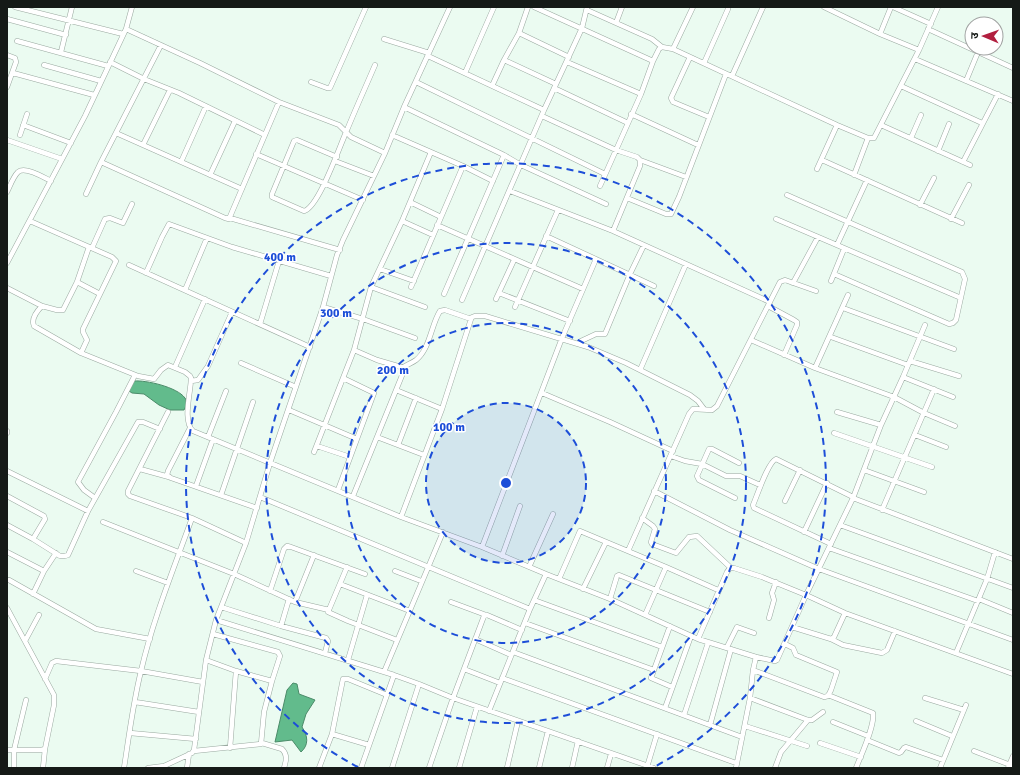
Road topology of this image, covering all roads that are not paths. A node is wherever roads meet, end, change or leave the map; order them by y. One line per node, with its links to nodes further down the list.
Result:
1 (15, 7): 18 (street)
2 (72, 7): 18 (street)
3 (132, 7): 22 (street)
4 (366, 7): 57 (street)
5 (450, 7): 36 (street)
6 (494, 7): 51 (street)
7 (528, 7): 24 (street)
8 (534, 7): 21 (street)
9 (622, 7): 19 (street)
10 (693, 7): 33 (street)
11 (763, 7): 53 (street)
12 (824, 7): 26 (street)
13 (892, 7): 20 (street); 26 (street)
14 (938, 7): 20 (street)
15 (587, 9): 19 (street); 21 (street)
16 (728, 9): 45 (street)
17 (7, 19): 27 (street)
18 (70, 21): 25 (street); 27 (street)
19 (616, 23): 32 (street)
20 (931, 24): 23 (street)
21 (582, 28): 41 (street); 44 (street)
22 (126, 29): 25 (street); 30 (street)
23 (928, 29): 31 (street); 34 (street)
24 (518, 33): 41 (street); 43 (street)
25 (123, 34): 46 (street)
26 (880, 34): 34 (street)
27 (66, 35): 35 (street)
28 (384, 39): 36 (street)
29 (17, 41): 35 (street)
30 (161, 45): 54 (street); 68 (street)
31 (964, 46)
32 (662, 47): 33 (street); 44 (street)
33 (673, 49): 40 (street)
34 (919, 50): 42 (street)
35 (61, 52): 46 (street)
36 (428, 54): 51 (street); 58 (street)
37 (7, 55): 50 (street)
38 (976, 56): 56 (street)
39 (987, 56): 49 (street)
40 (690, 57): 45 (street); 76 (street)
41 (568, 59): 60 (street); 64 (street)
42 (915, 59): 56 (street); 61 (street)
43 (504, 60): 59 (street); 60 (street)
44 (653, 61): 64 (street)
45 (704, 63): 52 (street)
46 (109, 64): 54 (street); 55 (street)
47 (44, 65): 55 (street)
48 (375, 65): 84 (street)
49 (1013, 68)
50 (13, 73): 62 (street); 66 (street)
51 (465, 73): 59 (street)
52 (726, 74): 53 (street); 76 (street)
53 (732, 76): 82 (street)
54 (144, 80): 63 (street); 85 (street)
55 (101, 81): 66 (street)
56 (966, 81): 65 (street)
57 (311, 82)
58 (416, 82): 70 (street); 89 (street)
59 (492, 86): 71 (street)
60 (555, 86): 71 (street); 78 (street)
61 (901, 86): 79 (street); 83 (street)
62 (7, 87)
63 (170, 90): 69 (street); 94 (street)
64 (641, 94): 73 (street)
65 (998, 94): 67 (street); 79 (street)
66 (94, 96): 93 (street)
67 (1013, 101)
68 (278, 102): 84 (street); 87 (street)
69 (206, 106): 77 (street); 107 (street)
70 (404, 107): 88 (street); 101 (street)
71 (544, 110): 75 (street)
72 (27, 114): 81 (street)
73 (632, 114): 78 (street); 95 (street)
74 (921, 115): 91 (street)
75 (542, 116): 89 (street); 96 (street)
76 (709, 117): 95 (street)
77 (236, 121): 87 (street); 114 (street)
78 (628, 123): 96 (street)
79 (982, 123): 108 (street)
80 (949, 124): 97 (street)
81 (23, 125): 86 (street); 93 (street)
82 (837, 125): 90 (street); 105 (street)
83 (881, 125): 90 (street); 91 (street)
84 (346, 131): 98 (street); 103 (street)
85 (116, 133): 94 (street); 106 (street)
86 (20, 135)
87 (264, 135): 100 (street)
88 (392, 135): 98 (street); 99 (street)
89 (532, 138): 109 (street); 115 (street)
90 (868, 138): 116 (street)
91 (911, 138): 97 (street)
92 (7, 140): 102 (street)
93 (71, 143): 102 (street)
94 (143, 145): 107 (street)
95 (698, 145): 118 (street)
96 (616, 150): 104 (street); 115 (street)
97 (938, 150): 108 (street)
98 (385, 152): 117 (street)
99 (431, 152): 112 (street); 133 (street)
100 (256, 154): 111 (street); 126 (street)
101 (504, 155): 109 (street); 122 (street)
102 (62, 159): 121 (street)
103 (336, 159): 111 (street); 117 (street); 123 (street)
104 (640, 160): 118 (street); 131 (street)
105 (822, 160): 113 (street); 116 (street)
106 (100, 162): 129 (street); 139 (street)
107 (181, 162): 114 (street)
108 (963, 162): 110 (street)
109 (521, 165): 127 (street); 135 (street)
110 (970, 165)
111 (283, 166): 123 (street); 123 (street)
112 (463, 166): 122 (street); 138 (street)
113 (817, 169)
114 (210, 174): 126 (street)
115 (605, 174): 125 (street)
116 (854, 174): 120 (street)
117 (374, 176): 132 (street)
118 (686, 177): 131 (street)
119 (934, 178): 136 (street)
120 (867, 180): 136 (street); 144 (street)
121 (51, 181): 128 (street); 142 (street)
122 (492, 181): 152 (street)
123 (324, 184): 132 (street)
124 (969, 185): 141 (street)
125 (600, 186)
126 (242, 189): 139 (street)
127 (510, 191): 137 (street); 156 (street)
128 (7, 192)
129 (86, 194)
130 (787, 195): 144 (street)
131 (627, 198): 147 (street)
132 (363, 200): 158 (street)
133 (410, 202): 138 (street); 143 (street)
134 (132, 204): 155 (street)
135 (606, 204)
136 (920, 205): 141 (street)
137 (558, 210): 147 (street); 149 (street)
138 (441, 217): 146 (street)
139 (230, 218): 158 (street)
140 (776, 219): 150 (street)
141 (951, 219): 145 (street)
142 (30, 221): 155 (street); 162 (street)
143 (402, 221): 148 (street); 166 (street)
144 (848, 221): 154 (street); 186 (street)
145 (962, 223)
146 (438, 225): 148 (street); 152 (street)
147 (612, 231): 153 (street)
148 (433, 235): 171 (street)
149 (546, 236): 159 (street); 165 (street)
150 (818, 237): 154 (street); 174 (street)
151 (207, 238): 161 (street); 167 (street); 180 (street)
152 (468, 239): 156 (street); 184 (street)
153 (644, 245): 163 (street); 168 (street)
154 (837, 246): 157 (street)
155 (91, 247): 173 (street); 183 (street)
156 (486, 247): 160 (street); 189 (street)
157 (844, 249): 169 (street); 186 (street)
158 (340, 250): 170 (street)
159 (596, 259): 168 (street); 179 (street)
160 (514, 260): 165 (street); 182 (street)
161 (279, 261): 170 (street); 201 (street)
162 (7, 263)
163 (686, 264): 191 (street); 219 (street)
164 (129, 265): 167 (street)
165 (532, 268): 179 (street); 190 (street)
166 (380, 269): 171 (street); 176 (street)
167 (146, 272): 180 (street)
168 (630, 274): 175 (street); 208 (street)
169 (834, 274): 172 (street); 186 (street)
170 (331, 276): 193 (street)
171 (414, 281): 177 (street)
172 (831, 281)
173 (77, 282): 183 (street); 192 (street)
174 (793, 283): 181 (street); 191 (street)
175 (654, 286)
176 (371, 287): 194 (street); 199 (street)
177 (411, 287)
178 (7, 288): 192 (street)
179 (583, 289): 200 (street)
180 (185, 290): 187 (street)
181 (816, 291)
182 (499, 293): 188 (street); 190 (street)
183 (100, 294): 212 (street)
184 (444, 294)
185 (848, 295): 196 (street)
186 (961, 298)
187 (205, 299): 197 (street); 216 (street)
188 (496, 299)
189 (462, 300)
190 (518, 300): 195 (street); 200 (street)
191 (769, 304): 207 (street); 213 (street)
192 (42, 306): 212 (street)
193 (323, 307): 199 (street); 209 (street)
194 (425, 307)
195 (515, 307)
196 (843, 308): 203 (street); 204 (street)
197 (232, 312): 201 (street); 224 (street)
198 (470, 318): 206 (street); 217 (street); 234 (street)
199 (363, 319): 205 (street); 211 (street)
200 (570, 320): 206 (street)
201 (260, 324): 209 (street)
202 (925, 325): 203 (street)
203 (920, 336): 210 (street); 215 (street)
204 (831, 337): 215 (street); 218 (street)
205 (416, 338)
206 (561, 340): 208 (street); 229 (street)
207 (750, 340): 213 (street); 235 (street)
208 (578, 344): 219 (street)
209 (310, 347): 225 (street)
210 (954, 349)
211 (354, 350): 217 (street); 223 (street)
212 (81, 353): 220 (street)
213 (784, 355): 218 (street)
214 (241, 363): 225 (street)
215 (909, 363): 221 (street); 222 (street)
216 (176, 368): 220 (street); 224 (street)
217 (402, 368): 227 (street)
218 (815, 368): 230 (street)
219 (640, 370): 235 (street)
220 (135, 375): 281 (street)
221 (959, 376)
222 (903, 377): 226 (street); 230 (street)
223 (343, 378): 240 (street); 249 (street)
224 (191, 381): 244 (street)
225 (296, 387): 236 (street)
226 (934, 389): 231 (street); 239 (street)
227 (396, 390): 232 (street); 247 (street)
228 (226, 391): 248 (street)
229 (542, 393): 256 (street); 301 (street)
230 (894, 397): 239 (street); 241 (street)
231 (953, 397)
232 (416, 398): 234 (street); 250 (street)
233 (253, 402): 254 (street)
234 (442, 409): 257 (street)
235 (704, 409): 256 (street)
236 (289, 410): 240 (street); 260 (street)
237 (168, 412): 243 (street)
238 (837, 412): 241 (street)
239 (924, 413): 242 (street); 246 (street)
240 (325, 426): 249 (street); 251 (street)
241 (881, 426): 252 (street)
242 (955, 426)
243 (160, 428): 264 (street); 281 (street)
244 (190, 428): 248 (street); 268 (street)
245 (834, 433): 252 (street)
246 (915, 435): 253 (street); 259 (street)
247 (377, 437): 250 (street); 278 (street)
248 (210, 438): 254 (street); 272 (street)
249 (357, 439): 258 (street)
250 (398, 445): 257 (street)
251 (317, 446): 255 (street); 258 (street)
252 (872, 447): 259 (street); 266 (street)
253 (946, 447)
254 (238, 450): 260 (street); 276 (street)
255 (314, 452)
256 (672, 454): 262 (street); 274 (street)
257 (424, 455): 289 (street)
258 (350, 457): 273 (street)
259 (905, 458): 263 (street); 269 (street)
260 (270, 463): 273 (street); 279 (street)
261 (739, 463): 262 (street)
262 (702, 464): 271 (street); 282 (street)
263 (932, 467)
264 (140, 469): 268 (street); 290 (street)
265 (800, 470): 270 (street); 271 (street); 283 (street)
266 (864, 470): 269 (street); 280 (street)
267 (7, 471): 287 (street)
268 (169, 477): 272 (street)
269 (894, 482): 275 (street); 286 (street)
270 (827, 483): 280 (street); 296 (street)
271 (760, 485): 296 (street)
272 (196, 486): 276 (street)
273 (338, 490): 278 (street)
274 (654, 491): 291 (street); 315 (street)
275 (924, 492)
276 (221, 495): 285 (street)
277 (7, 496): 297 (street)
278 (353, 496): 289 (street)
279 (260, 497): 285 (street); 311 (street)
280 (853, 497): 286 (street); 294 (street)
281 (96, 498): 287 (street)
282 (735, 498)
283 (785, 501)
284 (520, 506): 308 (street)
285 (257, 508): 299 (street)
286 (882, 510): 304 (street)
287 (88, 511): 306 (street)
288 (553, 514): 312 (street)
289 (401, 517): 295 (street)
290 (192, 518): 299 (street); 305 (street)
291 (642, 518): 302 (street); 314 (street)
292 (104, 522): 305 (street)
293 (7, 525): 297 (street)
294 (840, 525): 300 (street); 323 (street)
295 (443, 532): 301 (street); 311 (street)
296 (804, 532): 300 (street)
297 (33, 539): 306 (street)
298 (606, 542): 302 (street); 322 (street); 330 (street)
299 (246, 543): 319 (street)
300 (830, 546): 315 (street); 340 (street)
301 (482, 547): 308 (street)
302 (628, 551): 313 (street)
303 (7, 552): 316 (street)
304 (995, 552): 309 (street); 323 (street)
305 (180, 553): 319 (street); 327 (street)
306 (56, 554): 316 (street)
307 (314, 555): 310 (street); 333 (street); 341 (street)
308 (502, 556): 312 (street)
309 (1013, 559)
310 (347, 567): 320 (street); 328 (street)
311 (428, 567): 325 (street); 345 (street)
312 (529, 567): 321 (street)
313 (666, 567): 331 (street); 332 (street)
314 (731, 568): 326 (street); 332 (street)
315 (819, 569): 336 (street); 357 (street)
316 (44, 571): 334 (street)
317 (136, 571): 327 (street)
318 (395, 571): 325 (street)
319 (234, 574): 333 (street); 343 (street)
320 (365, 574)
321 (546, 574): 322 (street); 339 (street)
322 (559, 579): 330 (street)
323 (987, 579): 329 (street); 340 (street)
324 (9, 580): 334 (street)
325 (422, 581): 347 (street)
326 (776, 582): 336 (street); 354 (street)
327 (168, 584): 367 (street)
328 (340, 584): 335 (street); 346 (street)
329 (1013, 588)
330 (583, 590): 338 (street)
331 (656, 590): 338 (street); 348 (street); 353 (street)
332 (718, 590): 348 (street)
333 (270, 591): 337 (street)
334 (33, 594): 367 (street)
335 (367, 594): 347 (street); 358 (street)
336 (806, 594): 349 (street); 361 (street)
337 (289, 599): 341 (street); 359 (street)
338 (610, 599): 353 (street)
339 (534, 600): 345 (street); 376 (street)
340 (978, 600): 350 (street); 357 (street)
341 (295, 602): 346 (street)
342 (451, 602): 352 (street)
343 (221, 607): 355 (street); 359 (street)
344 (7, 608): 373 (street)
345 (530, 609): 356 (street)
346 (329, 610): 358 (street)
347 (410, 611): 370 (street)
348 (710, 612): 368 (street)
349 (845, 613): 363 (street); 369 (street)
350 (1013, 613)
351 (40, 615): 373 (street)
352 (486, 615): 362 (street); 371 (street)
353 (645, 615): 360 (street)
354 (769, 618)
355 (216, 620): 365 (street); 379 (street)
356 (525, 623): 362 (street); 385 (street)
357 (969, 623): 372 (street); 378 (street)
358 (359, 625): 370 (street); 383 (street)
359 (281, 626): 379 (street)
360 (670, 626): 366 (street); 376 (street)
361 (792, 627): 369 (street); 375 (street)
362 (522, 630): 380 (street)
363 (895, 631): 369 (street); 378 (street)
364 (754, 633): 377 (street)
365 (213, 634): 382 (street); 394 (street)
366 (691, 636): 368 (street); 398 (street)
367 (150, 639): 387 (street)
368 (698, 639): 374 (street)
369 (831, 639)
370 (398, 640): 389 (street)
371 (475, 640): 380 (street); 384 (street)
372 (1013, 640)
373 (25, 641): 393 (street)
374 (708, 643): 377 (street); 411 (street)
375 (785, 644): 381 (street); 400 (street)
376 (662, 647): 385 (street)
377 (729, 648): 381 (street); 416 (street)
378 (956, 652): 390 (street)
379 (325, 653): 383 (street)
380 (512, 653): 392 (street); 407 (street)
381 (756, 657): 386 (street)
382 (206, 660): 388 (street); 395 (street)
383 (348, 660): 389 (street)
384 (464, 669): 396 (street); 401 (street)
385 (654, 670): 398 (street)
386 (753, 670): 400 (street); 402 (street)
387 (141, 671): 393 (street); 395 (street); 405 (street)
388 (236, 671): 394 (street); 433 (street)
389 (384, 672): 391 (street)
390 (1013, 674)
391 (394, 675): 397 (street); 399 (street)
392 (502, 678): 396 (street); 421 (street)
393 (44, 679): 432 (street)
394 (272, 680): 428 (street)
395 (203, 682): 409 (street)
396 (500, 683): 408 (street)
397 (419, 684): 401 (street); 453 (street)
398 (672, 687): 407 (street)
399 (387, 695): 420 (street); 430 (street)
400 (828, 696): 424 (street)
401 (453, 698): 406 (street); 454 (street)
402 (750, 698): 412 (street); 417 (street)
403 (925, 698): 422 (street)
404 (26, 700): 435 (street)
405 (135, 702): 409 (street); 419 (street)
406 (477, 707): 408 (street); 455 (street)
407 (665, 708): 411 (street)
408 (489, 711): 413 (street)
409 (199, 712): 425 (street)
410 (823, 712): 412 (street)
411 (684, 715): 416 (street)
412 (808, 720): 427 (street)
413 (518, 721): 418 (street); 456 (street)
414 (916, 721): 422 (street)
415 (833, 722): 424 (street)
416 (710, 724): 423 (street)
417 (745, 726): 423 (street); 427 (street)
418 (548, 731): 426 (street); 457 (street)
419 (130, 733): 425 (street); 447 (street)
420 (332, 734): 430 (street); 451 (street)
421 (658, 734): 442 (street); 444 (street)
422 (952, 736): 441 (street)
423 (742, 737): 442 (street)
424 (868, 738): 440 (street); 441 (street)
425 (196, 739): 437 (street)
426 (578, 741): 438 (street); 458 (street)
427 (790, 741): 431 (street); 461 (street)
428 (262, 743): 433 (street); 450 (street)
429 (820, 743): 440 (street)
430 (370, 745): 452 (street)
431 (806, 746)
432 (45, 748): 435 (street); 446 (street)
433 (230, 748): 437 (street)
434 (7, 750): 435 (street)
435 (14, 750): 445 (street)
436 (974, 751): 443 (street)
437 (192, 753): 448 (street); 449 (street)
438 (611, 754): 444 (street); 459 (street)
439 (1013, 756): 443 (street)
440 (861, 757): 462 (street)
441 (943, 760): 463 (street)
442 (736, 765)
443 (1010, 766)
444 (647, 767): 460 (street)
445 (14, 768)
446 (43, 768)
447 (124, 768)
448 (148, 768)
449 (187, 768)
450 (284, 768)
451 (319, 768)
452 (361, 768)
453 (392, 768)
454 (430, 768)
455 (459, 768)
456 (507, 768)
457 (540, 768)
458 (572, 768)
459 (607, 768)
460 (654, 768)
461 (775, 768)
462 (856, 768)
463 (940, 768)

